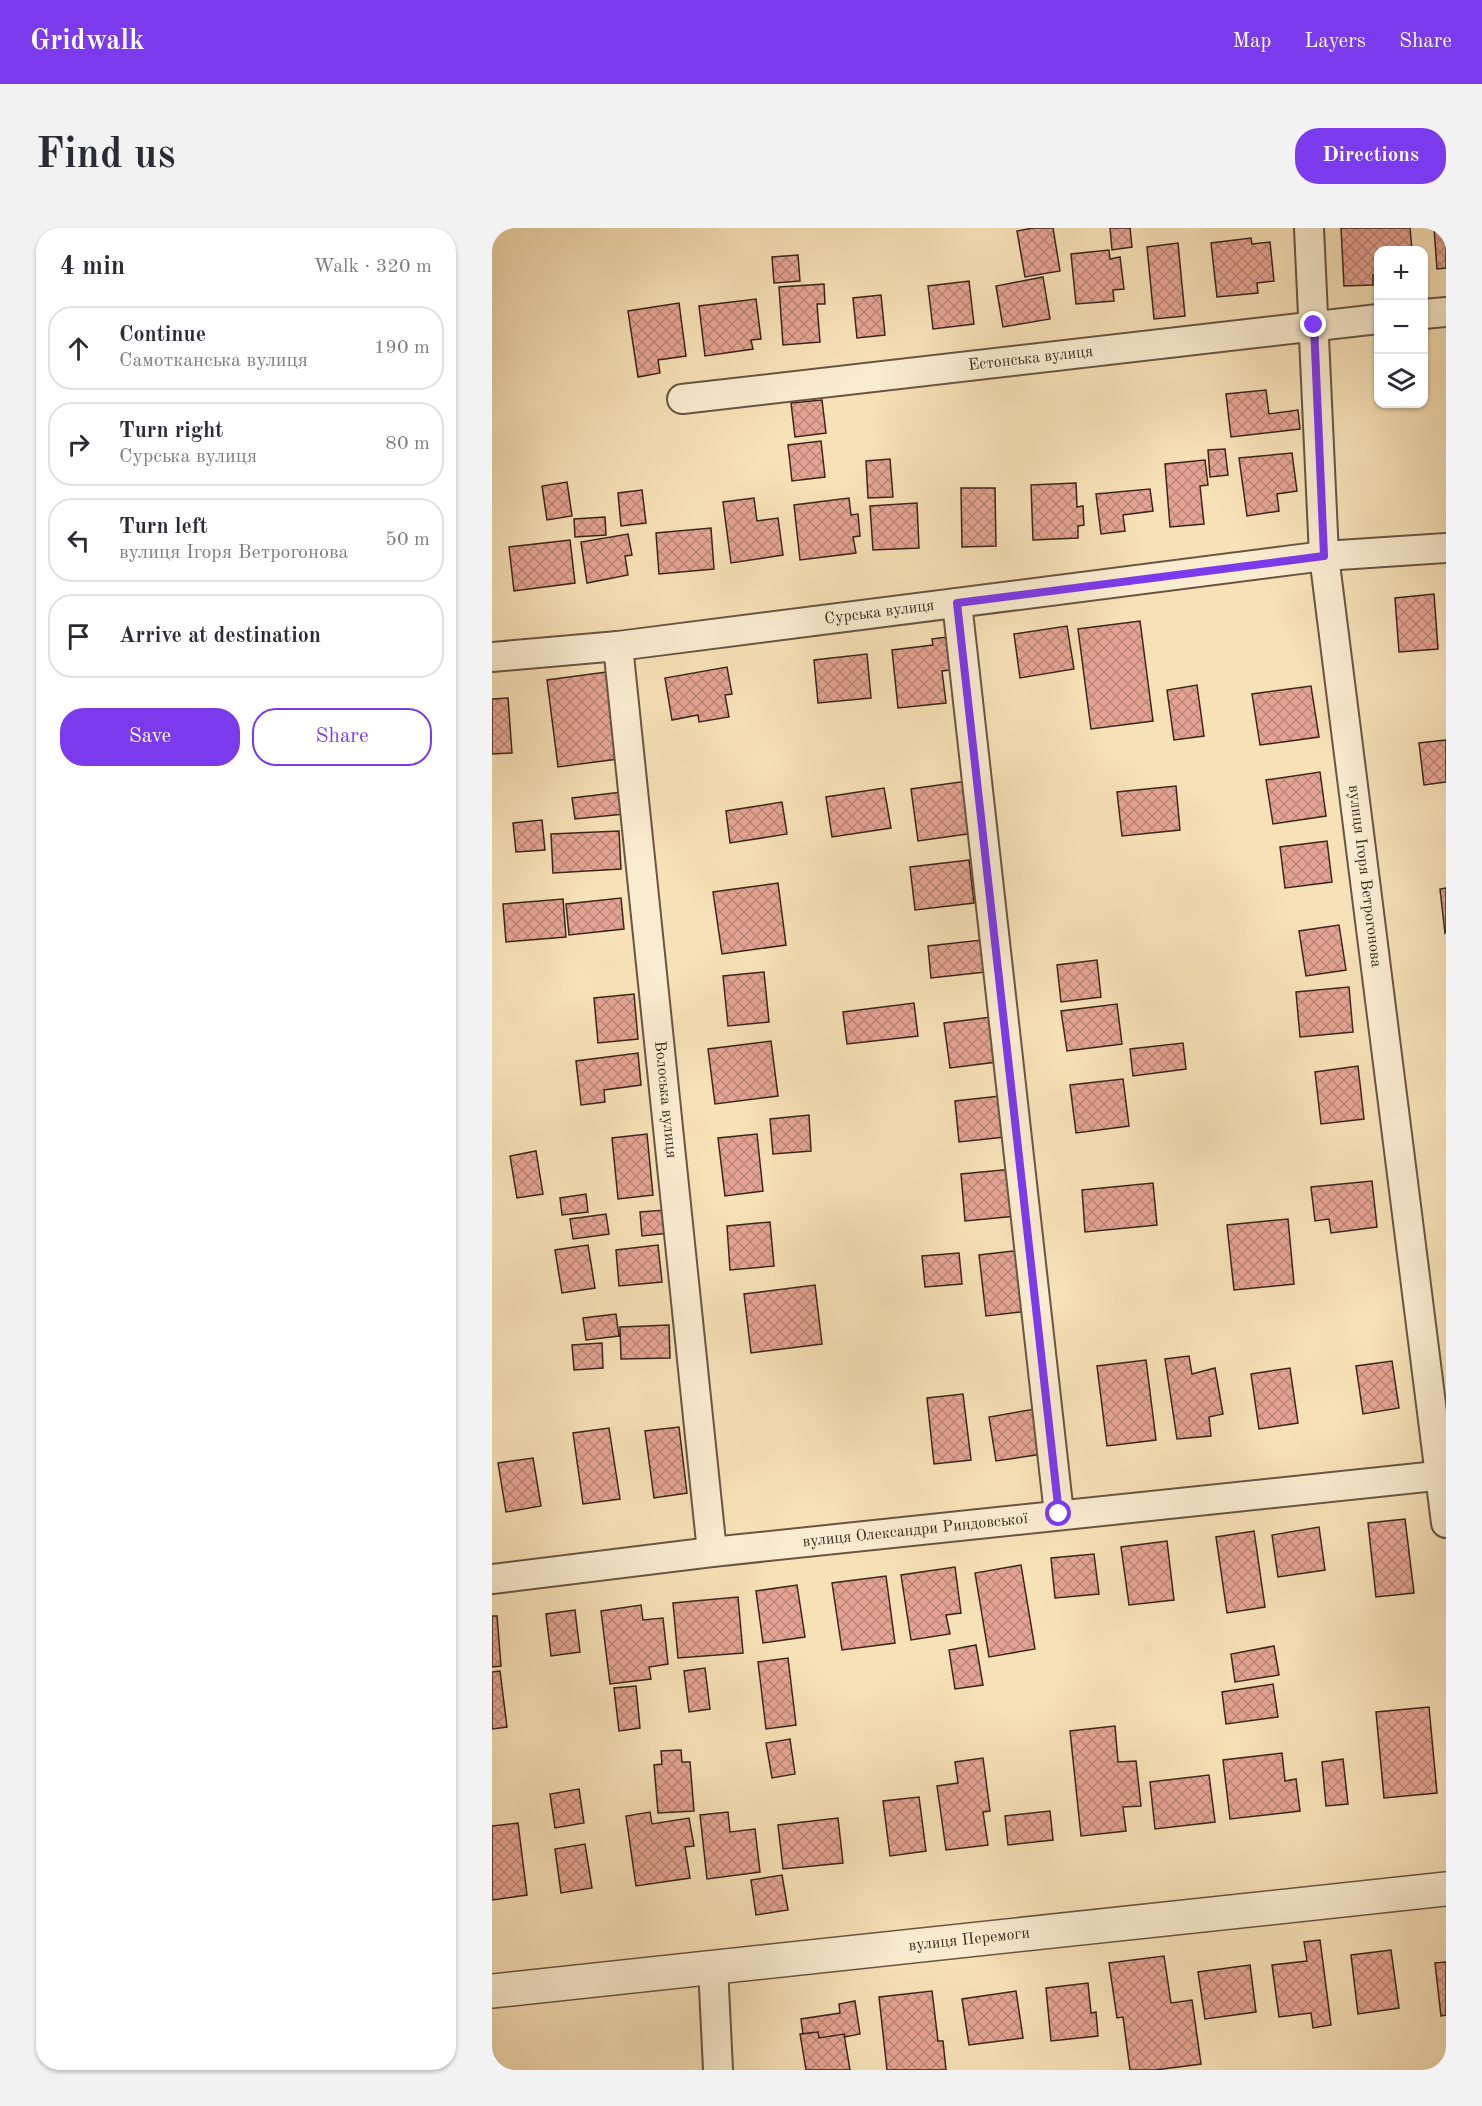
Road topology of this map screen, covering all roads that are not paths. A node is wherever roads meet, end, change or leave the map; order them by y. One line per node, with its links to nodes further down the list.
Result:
1 (1309, 228): 5 (street, вулиця Ігоря Ветрогонова)
2 (1446, 312): 3 (street)
3 (1428, 314)
4 (1374, 319): 5 (street, Естонська вулиця)
5 (1314, 325): 6 (street, Естонська вулиця); 8 (street, вулиця Ігоря Ветрогонова)
6 (682, 399)
7 (1446, 548): 8 (street, Сурська вулиця)
8 (1324, 556): 9 (street, Сурська вулиця); 12 (street, вулиця Ігоря Ветрогонова)
9 (957, 603): 10 (street, Сурська вулиця); 13 (street)
10 (618, 646): 11 (street, Сурська вулиця); 15 (street, Волоська вулиця)
11 (492, 657)
12 (1443, 1476): 13 (street, вулиця Олександри Риндовської); 14 (street, вулиця Ігоря Ветрогонова)
13 (1059, 1514): 15 (street, вулиця Олександри Риндовської)
14 (1446, 1523)
15 (712, 1551): 16 (street, вулиця Олександри Риндовської)
16 (492, 1579)
17 (1446, 1889): 18 (street, вулиця Перемоги)
18 (713, 1967): 19 (street, вулиця Перемоги); 20 (street)
19 (492, 1991)
20 (718, 2070)

